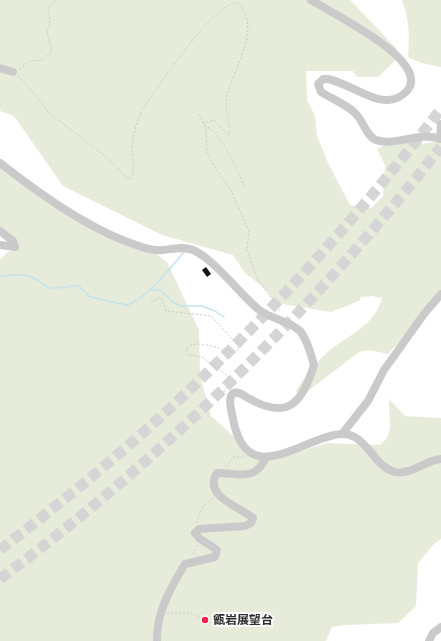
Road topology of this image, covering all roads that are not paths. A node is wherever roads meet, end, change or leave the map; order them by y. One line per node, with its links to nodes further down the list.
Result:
1 (311, 0): 5 (street)
2 (0, 68): 3 (street)
3 (13, 72)
4 (441, 124): 5 (street)
5 (440, 139)
6 (0, 163): 11 (street)
7 (0, 231): 8 (street)
8 (0, 245)
9 (441, 294): 10 (street)
10 (342, 434): 11 (street); 12 (street)
11 (266, 457): 14 (street)
12 (441, 459)
13 (441, 627): 15 (street)
14 (157, 641)
15 (428, 641)

